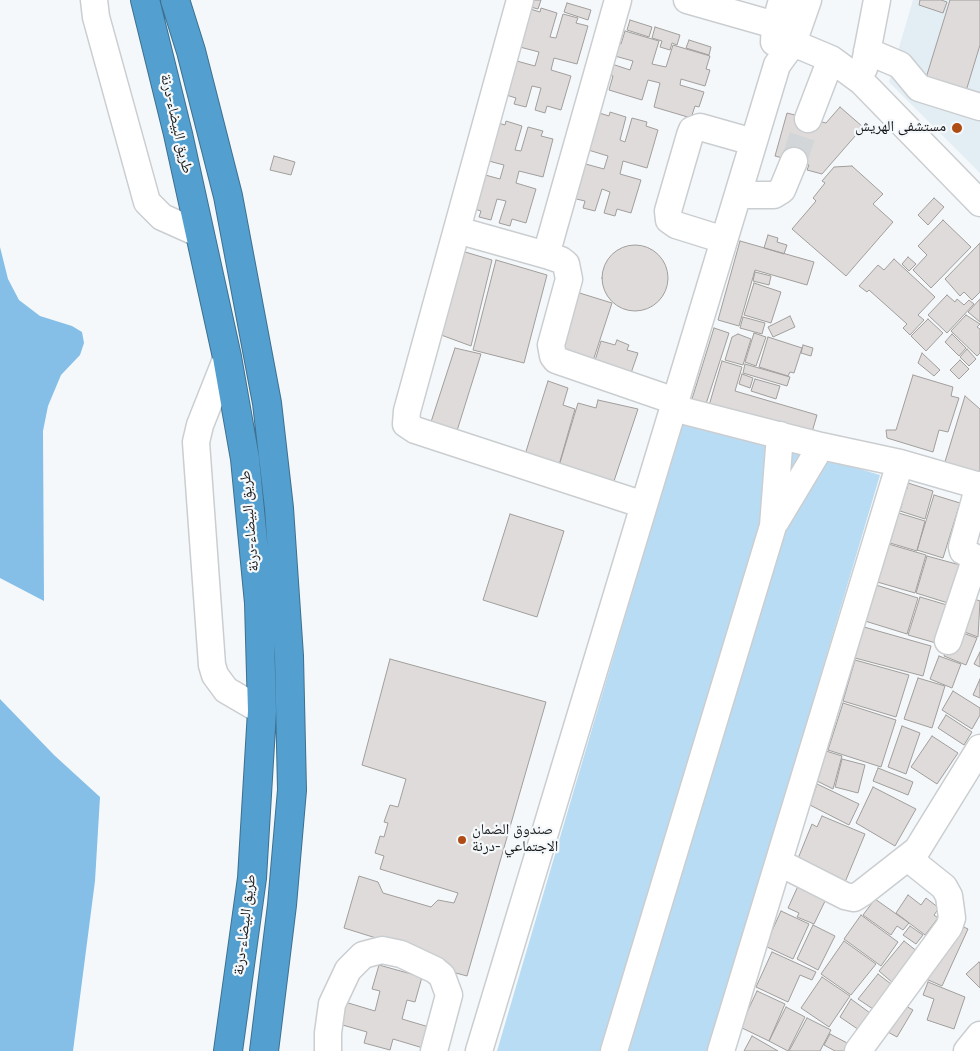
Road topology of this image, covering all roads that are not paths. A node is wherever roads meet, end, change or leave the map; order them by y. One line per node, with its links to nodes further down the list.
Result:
1 (94, 0): 21 (street)
2 (145, 0): 21 (highway, طريق البيضاء-درنة)
3 (175, 0): 38 (highway, طريق البيضاء-درنة)
4 (520, 0): 20 (street)
5 (618, 0): 23 (street)
6 (687, 0): 10 (street)
7 (782, 0): 10 (street)
8 (808, 0): 10 (street)
9 (877, 0): 11 (street)
10 (784, 34): 12 (street); 16 (street)
11 (867, 52): 13 (street); 14 (street)
12 (831, 59): 13 (street); 15 (street)
13 (861, 81): 19 (street)
14 (980, 107)
15 (808, 119)
16 (753, 142): 18 (street); 22 (street)
17 (794, 161): 18 (street)
18 (738, 195): 22 (street)
19 (980, 203)
20 (457, 230): 23 (street); 30 (street)
21 (200, 234): 24 (highway, طريق البيضاء-درنة)
22 (724, 240): 25 (street)
23 (546, 255): 25 (street)
24 (227, 358): 33 (highway, طريق البيضاء-درنة); 33 (street)
25 (674, 404): 26 (street); 30 (street)
26 (780, 436): 27 (street); 31 (street)
27 (821, 446): 28 (street); 31 (street)
28 (900, 463): 29 (street); 36 (street)
29 (980, 486): 32 (street)
30 (644, 505): 42 (street)
31 (773, 526): 43 (street)
32 (948, 641)
33 (262, 711): 39 (highway, طريق البيضاء-درنة)
34 (980, 748): 35 (street)
35 (909, 859): 36 (street); 45 (street)
36 (780, 863): 44 (street)
37 (980, 1035): 46 (street)
38 (270, 1050)
39 (228, 1051)
40 (328, 1051): 41 (street)
41 (434, 1051)
42 (479, 1051)
43 (614, 1051)
44 (721, 1051)
45 (858, 1051)
46 (967, 1051)

